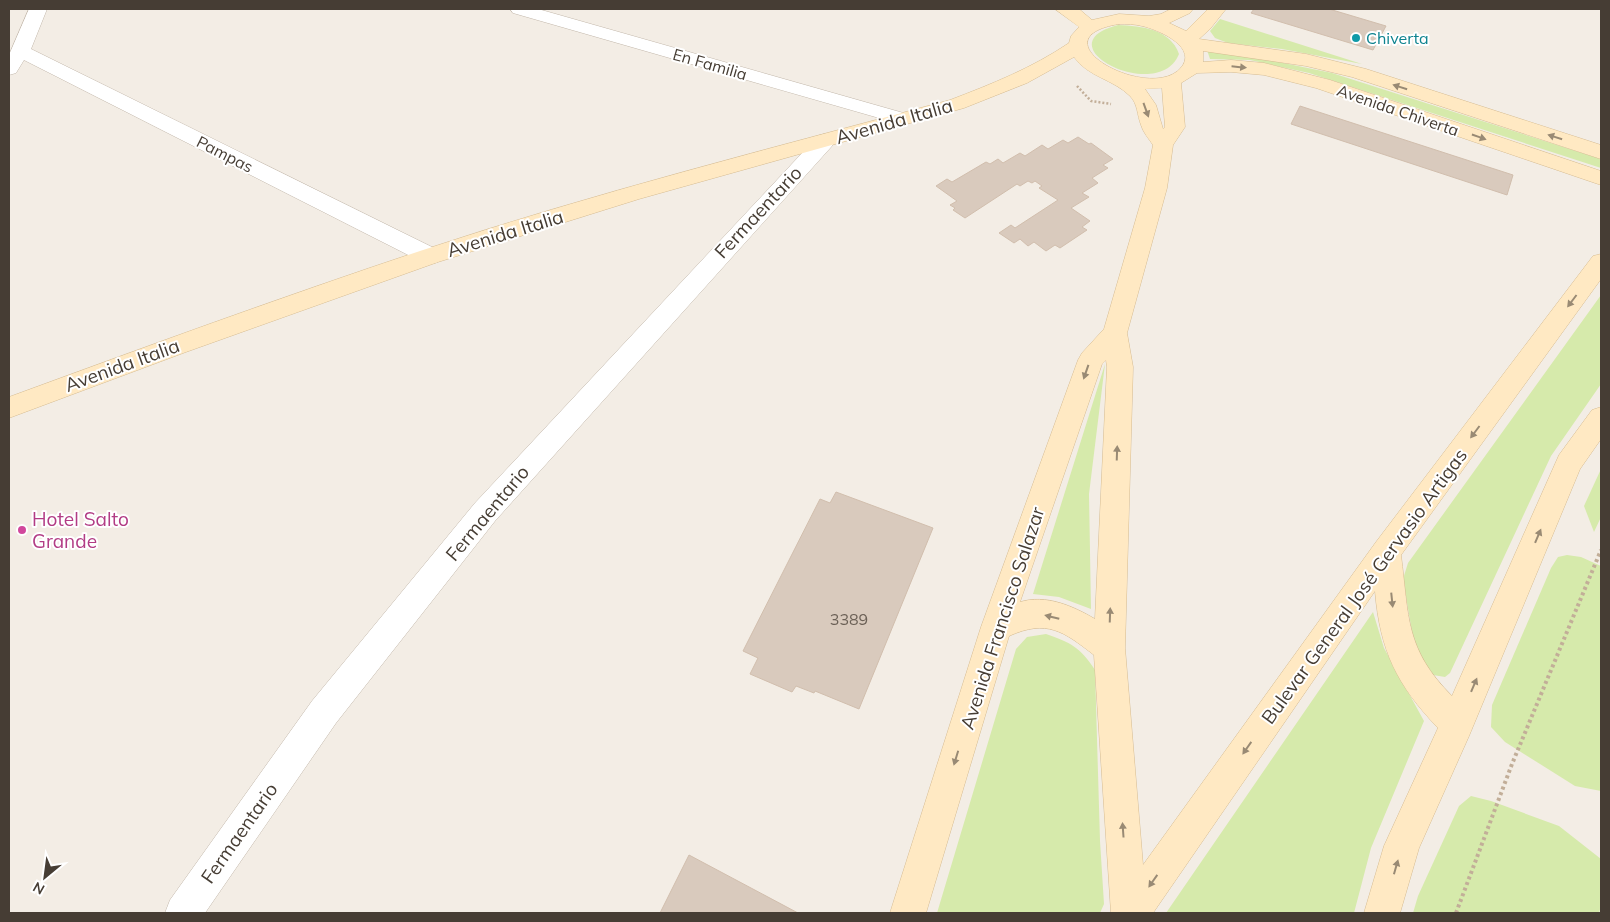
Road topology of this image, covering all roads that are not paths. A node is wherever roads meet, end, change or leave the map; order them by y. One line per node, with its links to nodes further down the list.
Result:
1 (38, 9): 11 (street)
2 (519, 9): 18 (street, En Familia)
3 (1064, 9): 8 (street)
4 (1115, 9): 7 (street)
5 (1184, 9): 7 (street)
6 (1217, 9): 9 (street)
7 (1143, 20): 8 (street); 9 (street, Avenida Chiverta)
8 (1089, 26): 10 (street)
9 (1188, 42): 12 (street); 21 (street, Avenida Chiverta, one-way to 9)
10 (1078, 45): 14 (street); 17 (street, Avenida Italia)
11 (21, 51): 13 (street); 23 (street, Pampas)
12 (1191, 68): 16 (street); 22 (street, Avenida Chiverta, one-way to 22)
13 (9, 69)
14 (1099, 71): 15 (street); 17 (street, Avenida Italia)
15 (1122, 80): 16 (street); 20 (street, one-way to 20)
16 (1171, 80): 20 (street, Avenida Francisco Salazar)
17 (1010, 85): 18 (street, Avenida Italia)
18 (900, 118): 19 (street, Avenida Italia)
19 (825, 141): 23 (street, Avenida Italia); 32 (street, Fermaentario)
20 (1163, 144): 25 (street, Avenida Francisco Salazar)
21 (1601, 152)
22 (1601, 178)
23 (430, 256): 26 (street, Avenida Italia)
24 (1601, 262): 28 (street, Bulevar General José Gervasio Artigas, one-way to 28)
25 (1115, 333): 29 (street, Avenida Francisco Salazar, one-way to 29); 30 (street, Avenida Francisco Salazar, one-way to 25)
26 (9, 408)
27 (1601, 418): 31 (street, one-way to 27)
28 (1386, 551): 31 (street, one-way to 31); 34 (street, Bulevar General José Gervasio Artigas, one-way to 34)
29 (996, 627): 30 (street, one-way to 29); 33 (street, Avenida Francisco Salazar, one-way to 33)
30 (1109, 648): 34 (street, Avenida Francisco Salazar, one-way to 30)
31 (1457, 724): 35 (street, one-way to 31)
32 (183, 913)
33 (908, 913)
34 (1130, 913)
35 (1382, 913)

